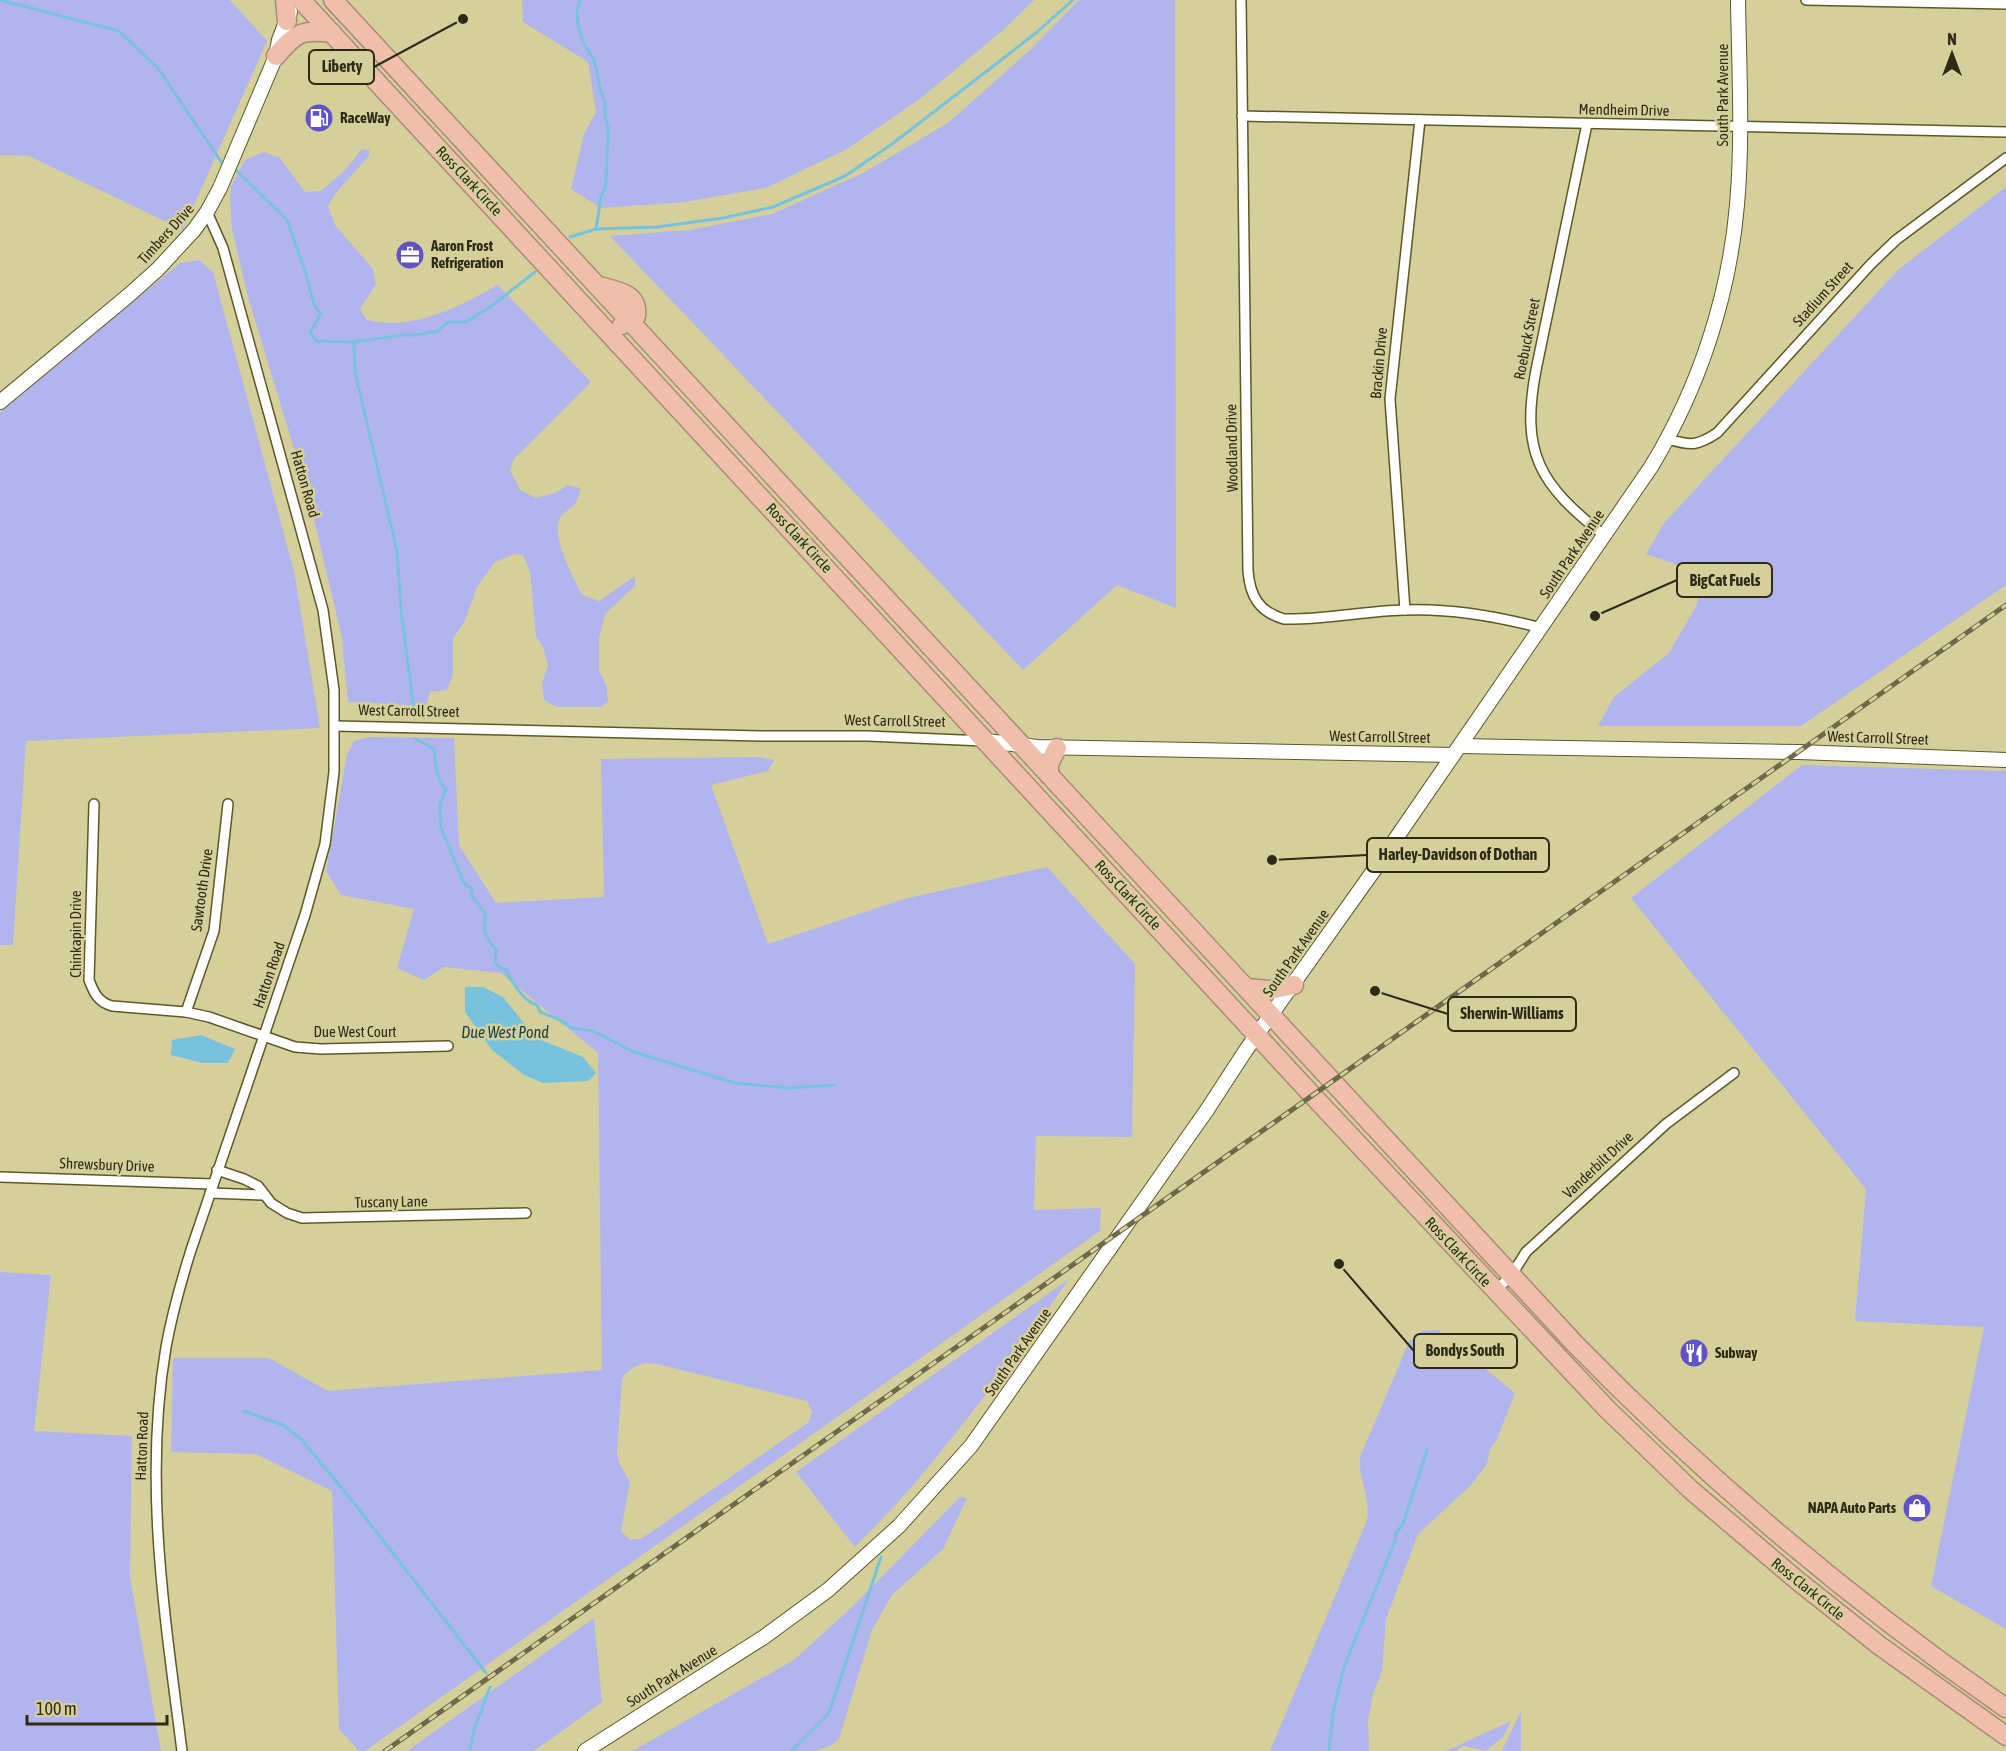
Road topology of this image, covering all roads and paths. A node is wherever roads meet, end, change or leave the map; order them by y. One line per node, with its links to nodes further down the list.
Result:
1 (285, 0): 9 (highway)
2 (295, 0): 9 (street, Timbers Drive)
3 (301, 0): 10 (highway, Ross Clark Circle)
4 (333, 0): 19 (highway, Ross Clark Circle)
5 (1241, 0): 12 (street, Woodland Drive)
6 (1738, 0): 15 (street, South Park Avenue)
7 (1806, 0): 8 (street)
8 (2006, 4)
9 (287, 21): 11 (street, Timbers Drive)
10 (332, 33): 11 (highway); 20 (highway, Ross Clark Circle)
11 (276, 56): 18 (street, Timbers Drive)
12 (1242, 116): 13 (street, Mendheim Drive); 26 (street, Woodland Drive)
13 (1420, 120): 14 (street, Mendheim Drive); 26 (street, Brackin Drive)
14 (1587, 124): 15 (street, Mendheim Drive); 25 (street, Roebuck Street)
15 (1740, 127): 16 (street, Mendheim Drive); 22 (street, South Park Avenue)
16 (2006, 132)
17 (2006, 158): 22 (street, Stadium Street)
18 (207, 212): 21 (street, Timbers Drive); 28 (street, Hatton Road)
19 (630, 321): 20 (highway); 23 (highway, Ross Clark Circle)
20 (600, 323): 24 (highway, Ross Clark Circle)
21 (0, 402)
22 (1668, 439): 25 (street, South Park Avenue)
23 (741, 442): 24 (highway); 30 (highway, Ross Clark Circle)
24 (724, 458): 29 (highway, Ross Clark Circle)
25 (1605, 536): 27 (street, South Park Avenue)
26 (1405, 610): 27 (street, Woodland Drive)
27 (1541, 628): 32 (street, South Park Avenue)
28 (335, 726): 29 (street, West Carroll Street); 46 (street, Hatton Road)
29 (986, 741): 30 (street, West Carroll Street); 38 (highway, Ross Clark Circle)
30 (1022, 746): 31 (street, West Carroll Street); 34 (highway, Ross Clark Circle)
31 (1057, 748): 32 (street, West Carroll Street); 34 (highway)
32 (1456, 751): 33 (street, West Carroll Street); 41 (street, South Park Avenue)
33 (2006, 760)
34 (1049, 775): 37 (highway, Ross Clark Circle)
35 (94, 804): 43 (street, Chinkapin Drive)
36 (228, 804): 43 (street, Sawtooth Drive)
37 (1100, 830): 38 (highway); 39 (highway, Ross Clark Circle)
38 (1082, 846): 40 (highway, Ross Clark Circle)
39 (1197, 936): 40 (highway); 42 (highway, Ross Clark Circle)
40 (1180, 951): 45 (highway, Ross Clark Circle)
41 (1294, 985): 42 (highway); 44 (street, South Park Avenue)
42 (1245, 988): 44 (highway, Ross Clark Circle)
43 (186, 1011): 46 (street, Chinkapin Drive)
44 (1271, 1016): 45 (street, South Park Avenue); 54 (highway, Ross Clark Circle)
45 (1257, 1035): 55 (highway, Ross Clark Circle); 65 (street, South Park Avenue)
46 (264, 1036): 47 (street, Due West Court); 49 (street, Hatton Road)
47 (448, 1046)
48 (1734, 1073): 54 (street, Vanderbilt Drive)
49 (217, 1170): 51 (street, Hatton Road); 52 (street, Tuscany Lane)
50 (0, 1177): 51 (street, Shrewsbury Drive)
51 (211, 1188): 52 (street); 64 (street, Hatton Road)
52 (263, 1195): 53 (street, Tuscany Lane)
53 (526, 1213)
54 (1511, 1276): 55 (street, Vanderbilt Drive); 56 (highway, Ross Clark Circle)
55 (1495, 1291): 57 (highway, Ross Clark Circle)
56 (1622, 1392): 57 (highway); 58 (highway, Ross Clark Circle)
57 (1606, 1409): 59 (highway, Ross Clark Circle)
58 (1707, 1472): 59 (highway); 60 (highway, Ross Clark Circle)
59 (1691, 1490): 61 (highway, Ross Clark Circle)
60 (1893, 1626): 61 (highway); 62 (highway, Ross Clark Circle)
61 (1880, 1646): 63 (highway, Ross Clark Circle)
62 (2006, 1708)
63 (2006, 1736)
64 (182, 1751)
65 (585, 1751)

